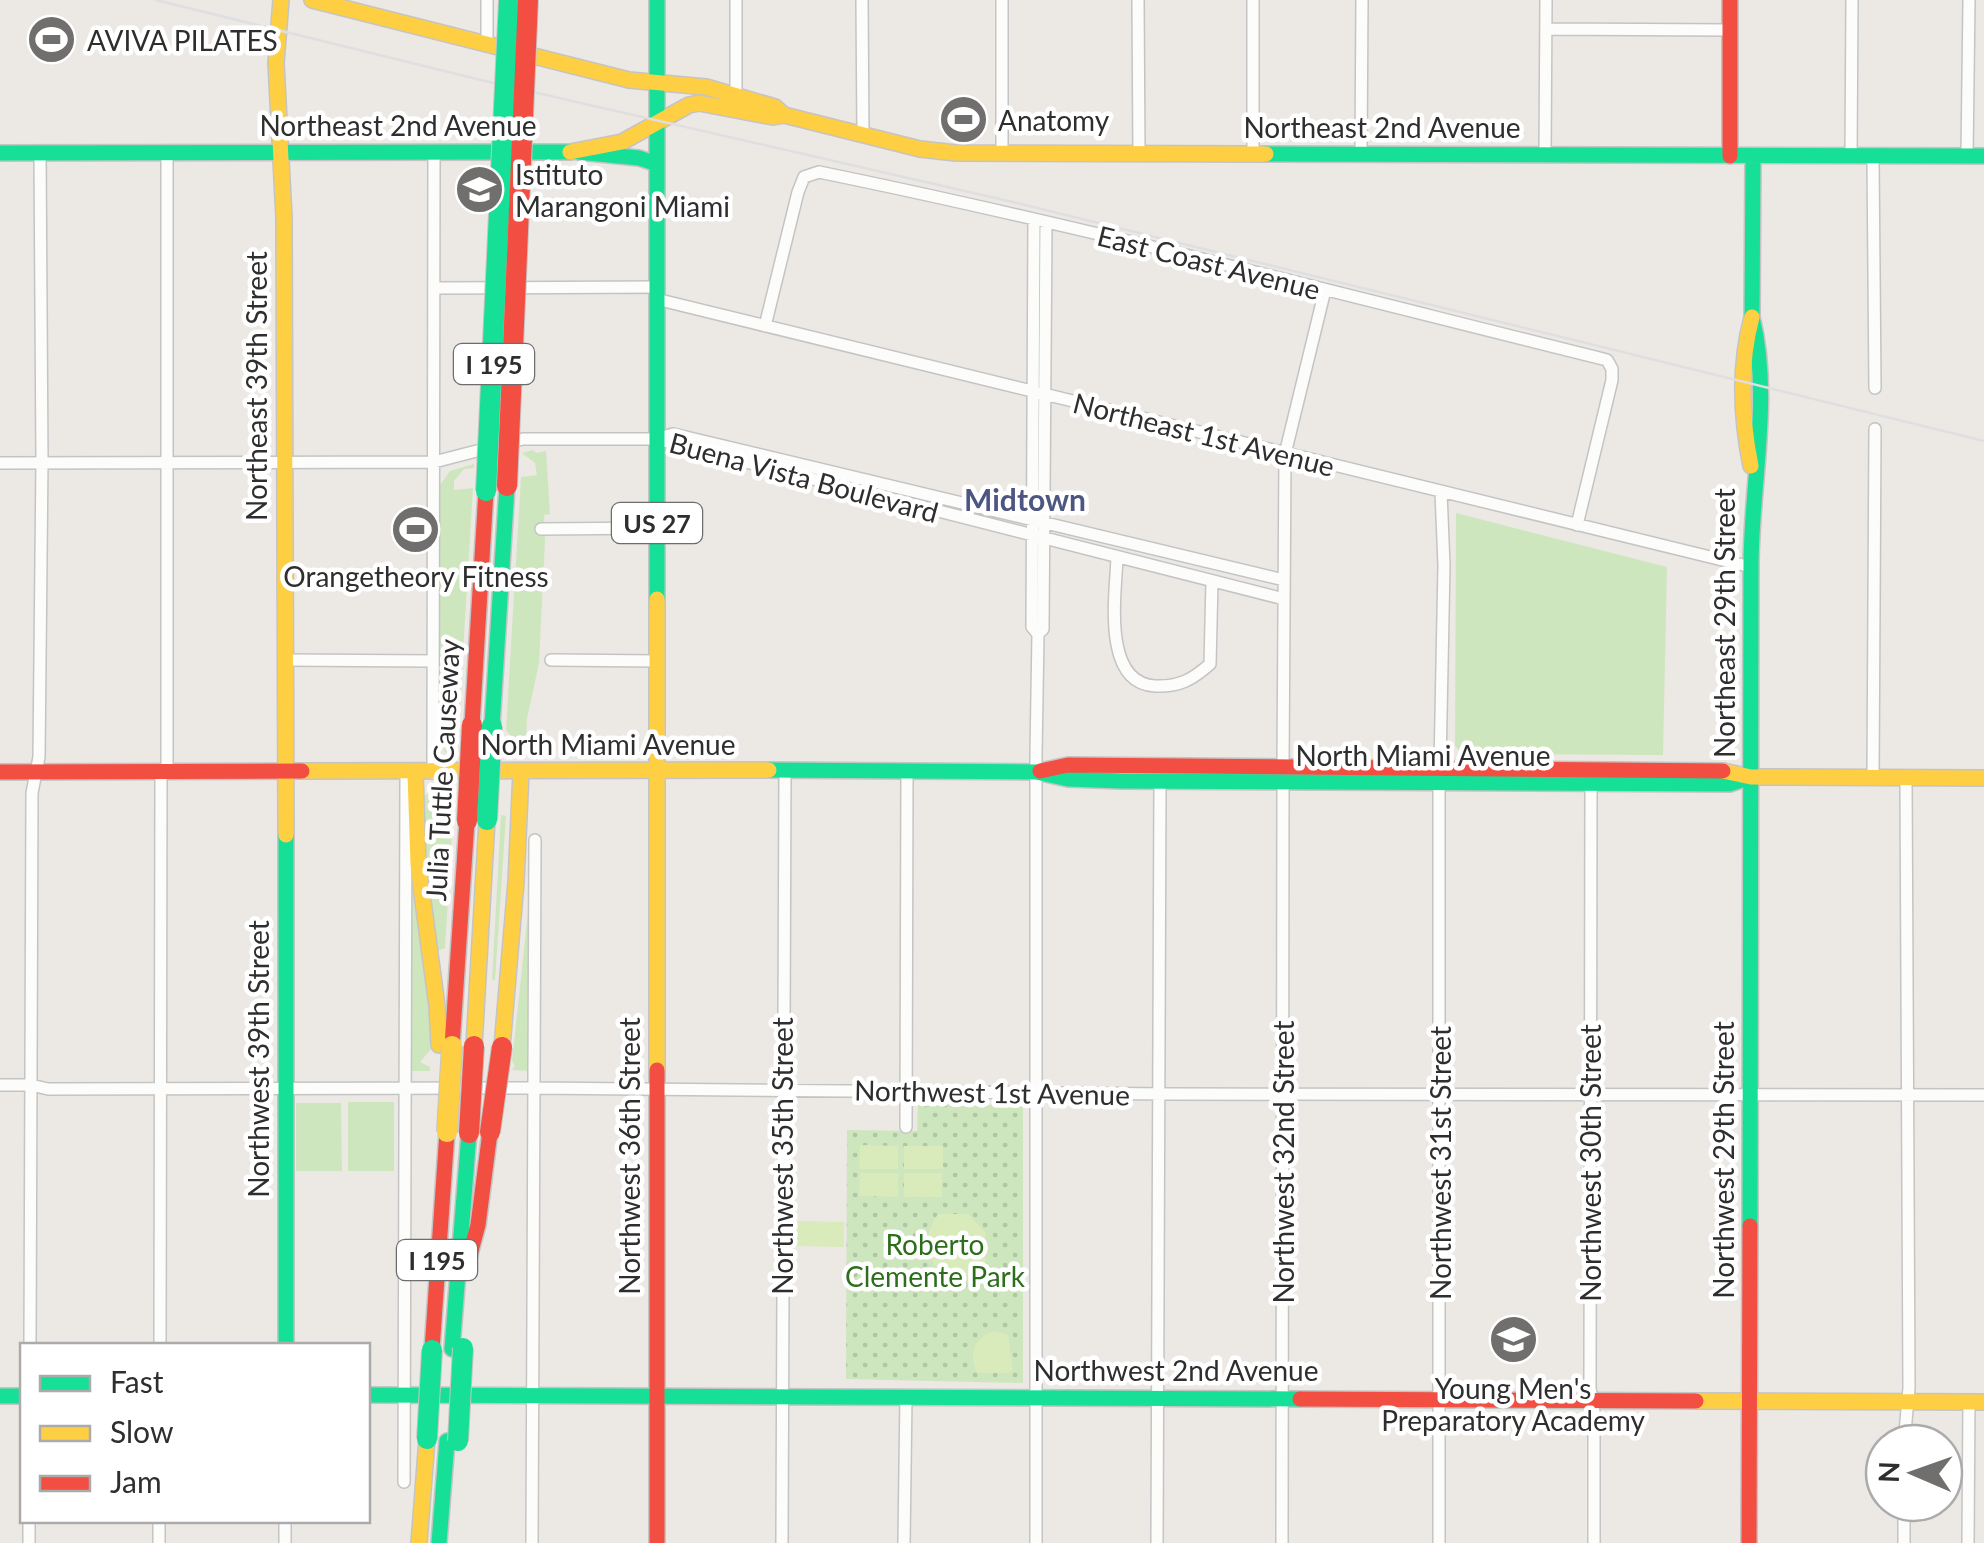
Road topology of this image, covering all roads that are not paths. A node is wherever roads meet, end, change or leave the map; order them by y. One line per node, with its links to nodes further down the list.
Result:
1 (281, 0): 30 (main road, Northeast 39th Street)
2 (312, 0): 19 (main road, Northeast 2nd Avenue)
3 (487, 0): 19 (street)
4 (509, 0): 57 (main road, Julia Tuttle Causeway / I 195, bridge)
5 (528, 0): 57 (main road, Julia Tuttle Causeway / I 195, bridge)
6 (656, 0): 20 (main road, US 27)
7 (736, 0): 21 (street)
8 (862, 0): 24 (street)
9 (1002, 0): 31 (street)
10 (1138, 0): 32 (street)
11 (1253, 0): 33 (street)
12 (1362, 0): 34 (street)
13 (1546, 0): 17 (street)
14 (1730, 0): 18 (main road)
15 (1852, 0): 39 (street)
16 (1969, 0): 37 (street)
17 (1546, 29): 18 (street); 35 (street)
18 (1730, 30): 36 (main road)
19 (487, 43): 20 (main road, Northeast 2nd Avenue)
20 (656, 83): 21 (main road, Northeast 2nd Avenue); 23 (main road, US 27)
21 (736, 96): 22 (main road, Northeast 2nd Avenue)
22 (784, 116): 23 (main road, Northeast 2nd Avenue); 24 (main road, Northeast 2nd Avenue)
23 (657, 124): 27 (main road, Northeast 2nd Avenue); 41 (main road, US 27)
24 (863, 136): 31 (main road, Northeast 2nd Avenue)
25 (40, 152): 28 (main road, Northeast 2nd Avenue); 29 (main road, Northeast 2nd Avenue); 52 (street)
26 (434, 152): 27 (main road, Northeast 2nd Avenue); 30 (main road, Northeast 2nd Avenue); 43 (street)
27 (578, 152): 41 (main road)
28 (0, 153)
29 (166, 153): 30 (main road, Northeast 2nd Avenue); 53 (street)
30 (280, 153): 56 (main road, Northeast 39th Street)
31 (1002, 153): 32 (main road, Northeast 2nd Avenue)
32 (1139, 153): 33 (main road, Northeast 2nd Avenue)
33 (1253, 154): 34 (main road, Northeast 2nd Avenue)
34 (1361, 154): 35 (main road, Northeast 2nd Avenue)
35 (1545, 155): 36 (main road, Northeast 2nd Avenue)
36 (1730, 156): 38 (main road, Northeast 2nd Avenue)
37 (1976, 156): 40 (main road, Northeast 2nd Avenue)
38 (1753, 157): 39 (main road, Northeast 2nd Avenue); 65 (main road, Northeast 29th Street)
39 (1850, 157): 40 (main road, Northeast 2nd Avenue)
40 (1873, 157): 47 (street)
41 (657, 164): 45 (main road, US 27)
42 (1040, 220): 44 (street, East Coast Avenue); 46 (street, East Coast Avenue); 48 (street)
43 (434, 288): 45 (street, Northeast 1st Avenue); 54 (street)
44 (1326, 290): 51 (street, Northwest 32nd Street); 60 (street, East Coast Avenue)
45 (656, 293): 46 (street, Northeast 1st Avenue); 50 (main road, US 27)
46 (766, 326): 48 (street, Northeast 1st Avenue)
47 (1875, 388)
48 (1039, 393): 51 (street, Northeast 1st Avenue); 59 (street)
49 (1875, 428): 86 (street)
50 (656, 439): 54 (street); 59 (street, Buena Vista Boulevard); 62 (main road, US 27); 63 (street, Buena Vista Boulevard)
51 (1285, 454): 58 (street, Northeast 1st Avenue); 66 (street, Northwest 32nd Street)
52 (42, 460): 53 (street); 55 (street); 77 (street)
53 (167, 462): 56 (street); 81 (street)
54 (434, 462): 56 (street); 72 (street)
55 (0, 463)
56 (284, 464): 69 (main road, Northeast 39th Street)
57 (496, 489): 93 (main road, Julia Tuttle Causeway / I 195, bridge)
58 (1441, 492): 60 (street, Northeast 1st Avenue); 84 (street, Northwest 31st Street)
59 (1038, 522): 63 (street); 66 (street, Buena Vista Boulevard)
60 (1578, 525): 65 (street, Northeast 1st Avenue)
61 (541, 528): 62 (street)
62 (656, 528): 71 (main road, US 27)
63 (1038, 537): 64 (street, Buena Vista Boulevard); 80 (street)
64 (1117, 557): 67 (street, Buena Vista Boulevard); 67 (street)
65 (1752, 567): 85 (main road, Northeast 29th Street)
66 (1284, 580): 68 (street, Northwest 32nd Street)
67 (1212, 582): 68 (street, Buena Vista Boulevard)
68 (1284, 599): 83 (street, Northwest 32nd Street)
69 (285, 660): 72 (street); 78 (main road, Northeast 39th Street)
70 (551, 660): 71 (street)
71 (657, 660): 73 (main road, US 27)
72 (434, 661): 82 (street)
73 (657, 769): 74 (main road, North Miami Avenue); 79 (main road, North Miami Avenue); 100 (main road, Northwest 36th Street / US 27)
74 (785, 770): 75 (main road, North Miami Avenue); 101 (street, Northwest 35th Street)
75 (907, 771): 80 (main road, North Miami Avenue); 102 (street)
76 (0, 772): 77 (main road, North Miami Avenue)
77 (36, 772): 81 (main road, North Miami Avenue); 95 (street)
78 (284, 772): 81 (main road, North Miami Avenue); 82 (main road, North Miami Avenue); 96 (main road, Northwest 39th Street)
79 (522, 772): 82 (main road, North Miami Avenue); 112 (main road, bridge)
80 (1036, 772): 83 (main road, North Miami Avenue); 89 (main road, North Miami Avenue); 103 (street)
81 (164, 773): 99 (street)
82 (418, 773): 93 (main road); 97 (street)
83 (1283, 774): 84 (main road, North Miami Avenue); 84 (main road, North Miami Avenue); 89 (main road); 90 (main road, North Miami Avenue); 105 (street, Northwest 32nd Street)
84 (1440, 774): 85 (main road, North Miami Avenue); 91 (main road, North Miami Avenue); 106 (street, Northwest 31st Street)
85 (1751, 777): 86 (main road, North Miami Avenue); 91 (main road, North Miami Avenue); 110 (main road, Northwest 29th Street)
86 (1873, 778): 87 (main road, North Miami Avenue)
87 (1906, 778): 88 (main road, North Miami Avenue); 107 (street)
88 (1984, 778)
89 (1120, 781): 90 (main road, North Miami Avenue)
90 (1160, 781): 104 (street)
91 (1591, 783): 109 (street, Northwest 30th Street)
92 (535, 840): 98 (street)
93 (455, 1046): 112 (main road, Julia Tuttle Causeway / I 195, bridge); 116 (main road, Julia Tuttle Causeway / I 195, bridge)
94 (0, 1085): 95 (street, Northwest 1st Avenue)
95 (31, 1085): 99 (street, Northwest 1st Avenue); 113 (street)
96 (286, 1088): 97 (street, Northwest 1st Avenue); 99 (street, Northwest 1st Avenue); 115 (main road, Northwest 39th Street)
97 (404, 1088): 98 (street, Northwest 1st Avenue); 118 (street)
98 (534, 1088): 100 (street, Northwest 1st Avenue); 119 (street)
99 (161, 1089): 114 (street)
100 (657, 1090): 101 (street, Northwest 1st Avenue); 120 (main road, Northwest 36th Street / US 27)
101 (782, 1090): 102 (street, Northwest 1st Avenue); 121 (street, Northwest 35th Street)
102 (906, 1090): 103 (street, Northwest 1st Avenue); 111 (street)
103 (1036, 1093): 104 (street, Northwest 1st Avenue); 123 (street)
104 (1159, 1094): 105 (street, Northwest 1st Avenue); 124 (street)
105 (1283, 1094): 106 (street, Northwest 1st Avenue); 125 (street, Northwest 32nd Street)
106 (1439, 1094): 109 (street, Northwest 1st Avenue); 126 (street, Northwest 31st Street)
107 (1908, 1094): 108 (street, Northwest 1st Avenue); 110 (street, Northwest 1st Avenue); 130 (street)
108 (1984, 1094)
109 (1590, 1095): 110 (street, Northwest 1st Avenue); 127 (street, Northwest 30th Street)
110 (1751, 1096): 128 (main road, Northwest 29th Street)
111 (906, 1127)
112 (480, 1132): 116 (main road); 116 (main road)
113 (30, 1343)
114 (160, 1343)
115 (286, 1343)
116 (449, 1349): 132 (main road, bridge); 132 (main road, Julia Tuttle Causeway / I 195, bridge)
117 (370, 1395): 118 (main road, Northwest 2nd Avenue)
118 (405, 1395): 119 (main road, Northwest 2nd Avenue); 133 (street)
119 (532, 1395): 120 (main road, Northwest 2nd Avenue); 137 (street)
120 (657, 1395): 121 (main road, Northwest 2nd Avenue); 138 (main road, Northwest 36th Street / US 27)
121 (782, 1395): 122 (main road, Northwest 2nd Avenue); 139 (street, Northwest 35th Street)
122 (906, 1396): 123 (main road, Northwest 2nd Avenue); 140 (street)
123 (1035, 1397): 124 (main road, Northwest 2nd Avenue); 141 (street)
124 (1159, 1397): 125 (main road, Northwest 2nd Avenue); 142 (street)
125 (1283, 1398): 126 (main road, Northwest 2nd Avenue); 143 (street, Northwest 32nd Street)
126 (1441, 1398): 127 (main road, Northwest 2nd Avenue); 144 (street, Northwest 31st Street)
127 (1592, 1399): 128 (main road, Northwest 2nd Avenue); 145 (street, Northwest 30th Street)
128 (1749, 1399): 130 (main road, Northwest 2nd Avenue); 146 (main road, Northwest 29th Street)
129 (1976, 1401): 130 (main road, Northwest 2nd Avenue); 147 (street)
130 (1906, 1402): 131 (street)
131 (1905, 1423)
132 (444, 1440): 134 (main road, Julia Tuttle Causeway / I 195); 135 (main road); 136 (main road)
133 (404, 1482)
134 (419, 1543)
135 (439, 1543)
136 (452, 1543)
137 (532, 1543)
138 (657, 1543)
139 (782, 1543)
140 (904, 1543)
141 (1036, 1543)
142 (1157, 1543)
143 (1282, 1543)
144 (1439, 1543)
145 (1594, 1543)
146 (1749, 1543)
147 (1968, 1543)

